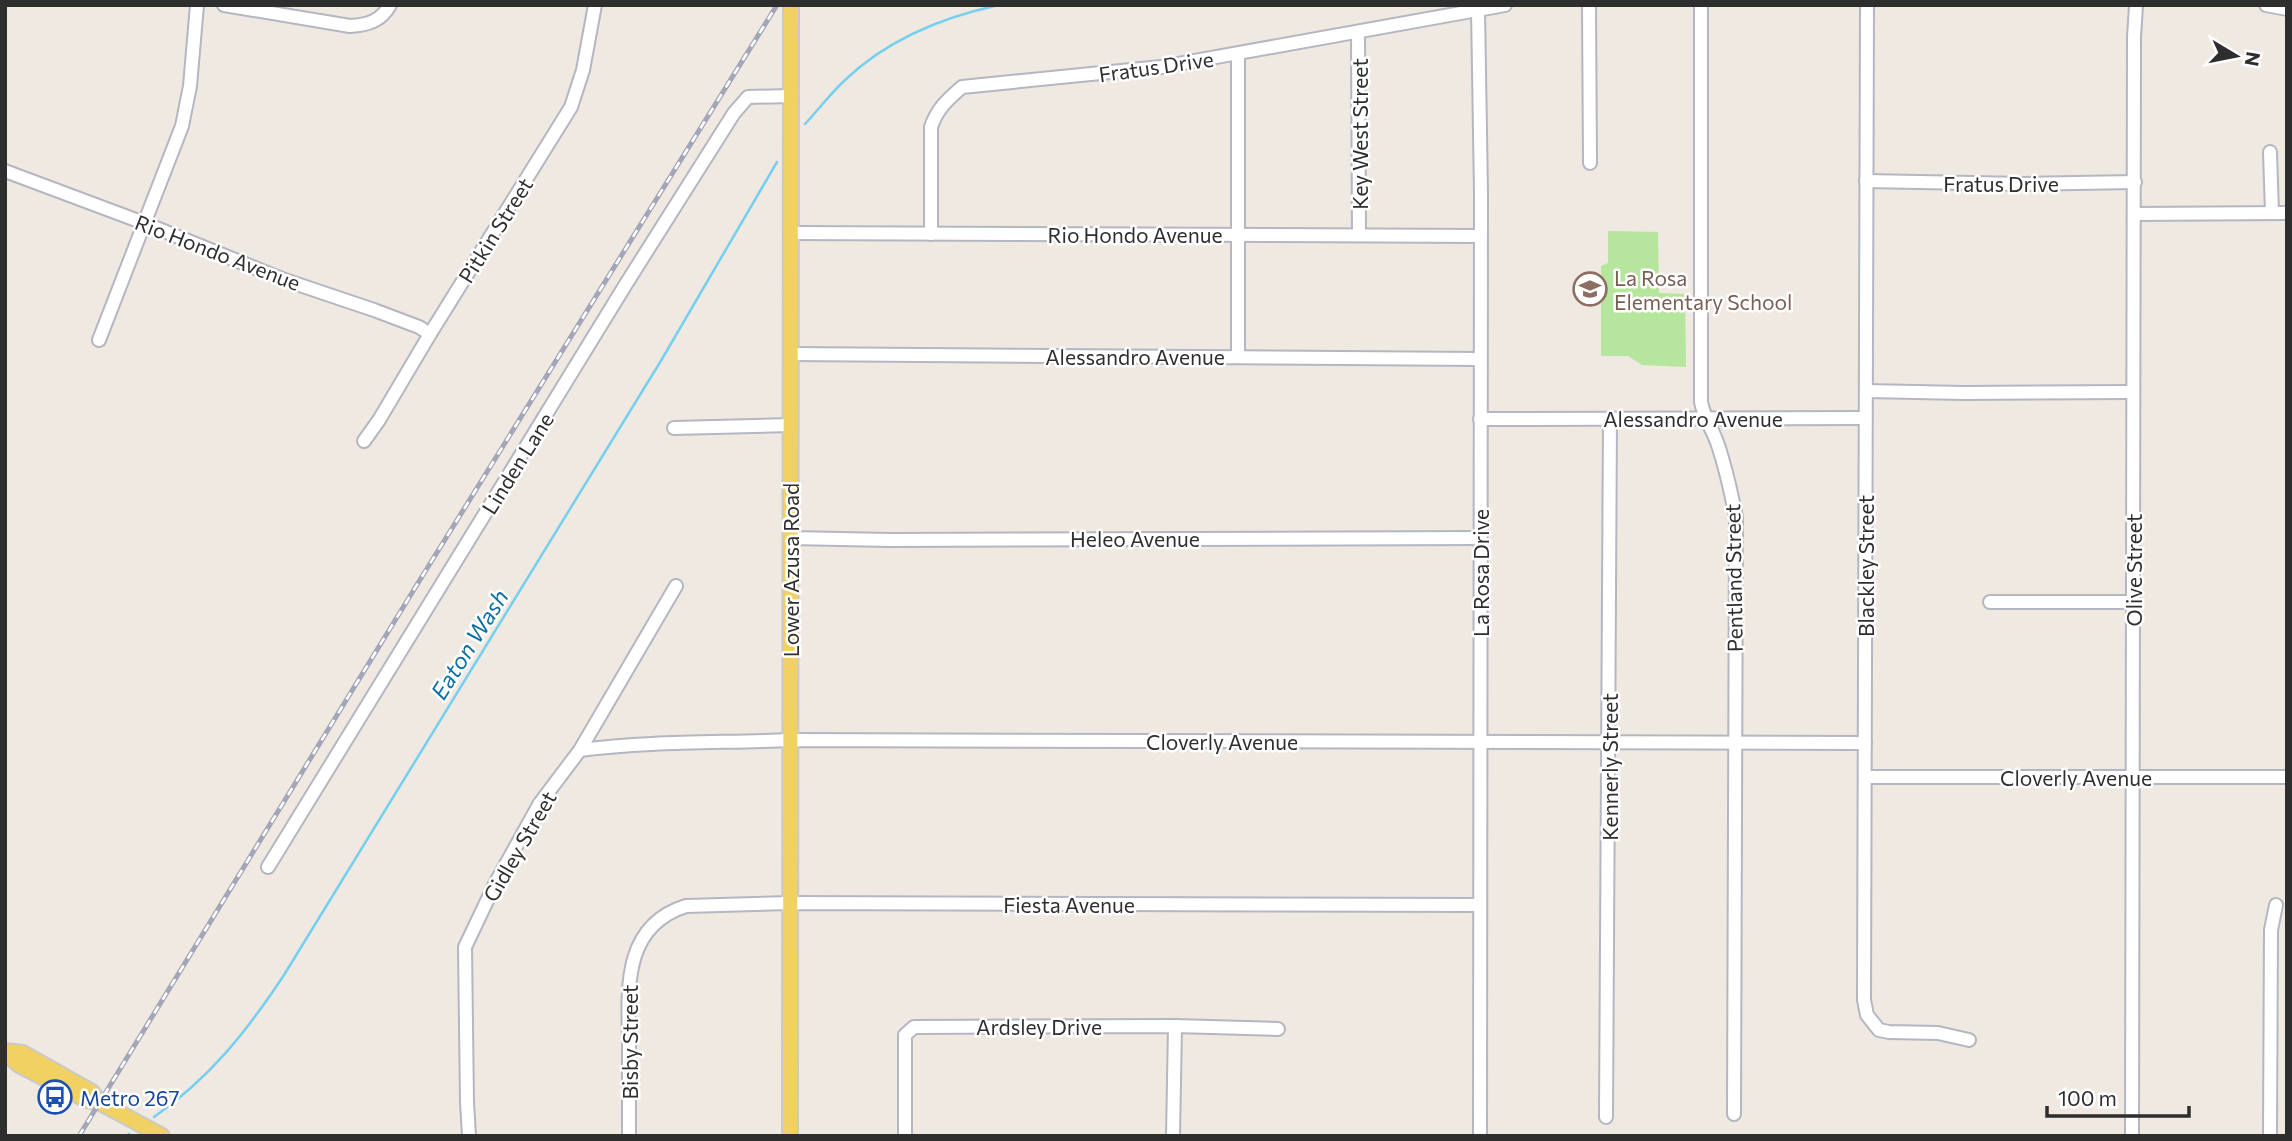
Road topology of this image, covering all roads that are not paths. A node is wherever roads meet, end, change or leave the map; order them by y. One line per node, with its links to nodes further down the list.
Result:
1 (197, 5): 25 (street)
2 (224, 5): 3 (street)
3 (390, 5)
4 (595, 5): 31 (street, Pitkin Street)
5 (791, 5): 16 (main road, Lower Azusa Road)
6 (1505, 5): 13 (street, Fratus Drive)
7 (1589, 5): 18 (street)
8 (1701, 5): 39 (street, Pentland Street)
9 (1867, 5): 20 (street, Blackley Street)
10 (2136, 5): 21 (street, Olive Street)
11 (2266, 5): 12 (street)
12 (2287, 9)
13 (1478, 10): 14 (street, Fratus Drive); 30 (street, La Rosa Drive)
14 (1358, 33): 15 (street, Fratus Drive); 29 (street, Key West Street)
15 (1238, 54): 27 (street, Fratus Drive); 28 (street)
16 (790, 96): 26 (main road, Lower Azusa Road); 59 (street, Linden Lane)
17 (2270, 152): 23 (street)
18 (1590, 163)
19 (5, 171): 25 (street, Rio Hondo Avenue)
20 (1866, 181): 21 (street, Fratus Drive); 36 (street, Blackley Street)
21 (2135, 182): 24 (street, Olive Street)
22 (2287, 212): 23 (street)
23 (2272, 213): 24 (street)
24 (2134, 214): 37 (street, Olive Street)
25 (145, 223): 31 (street, Rio Hondo Avenue); 32 (street)
26 (790, 233): 27 (street, Rio Hondo Avenue); 33 (main road, Lower Azusa Road)
27 (930, 234): 28 (street, Rio Hondo Avenue)
28 (1238, 234): 29 (street, Rio Hondo Avenue); 34 (street)
29 (1359, 235): 30 (street, Rio Hondo Avenue)
30 (1480, 236): 35 (street, La Rosa Drive)
31 (430, 334): 44 (street, Pitkin Street)
32 (99, 340)
33 (790, 354): 34 (street, Alessandro Avenue); 42 (main road, Lower Azusa Road)
34 (1238, 356): 35 (street, Alessandro Avenue)
35 (1480, 359): 41 (street, La Rosa Drive)
36 (1866, 391): 37 (street); 40 (street, Blackley Street)
37 (2133, 392): 49 (street, Olive Street)
38 (1610, 418): 39 (street, Alessandro Avenue); 41 (street, Alessandro Avenue); 52 (street, Kennerly Street)
39 (1705, 418): 40 (street, Alessandro Avenue); 53 (street, Pentland Street)
40 (1865, 418): 54 (street, Blackley Street)
41 (1480, 419): 46 (street, La Rosa Drive)
42 (790, 425): 43 (street); 45 (main road, Lower Azusa Road)
43 (674, 428)
44 (364, 441)
45 (790, 538): 46 (street, Heleo Avenue); 50 (main road, Lower Azusa Road)
46 (1479, 538): 51 (street, La Rosa Drive)
47 (676, 586): 55 (street, Gidley Street)
48 (1990, 602): 49 (street)
49 (2134, 602): 57 (street, Olive Street)
50 (790, 740): 51 (street, Cloverly Avenue); 55 (street, Cloverly Avenue); 60 (main road, Lower Azusa Road)
51 (1480, 743): 52 (street, Cloverly Avenue); 61 (street, La Rosa Drive)
52 (1609, 743): 53 (street, Cloverly Avenue); 69 (street, Kennerly Street)
53 (1735, 743): 54 (street, Cloverly Avenue); 68 (street, Pentland Street)
54 (1865, 743): 56 (street, Blackley Street)
55 (580, 750): 71 (street, Gidley Street)
56 (1866, 776): 57 (street, Cloverly Avenue); 66 (street, Blackley Street)
57 (2133, 776): 58 (street, Cloverly Avenue); 77 (street, Olive Street)
58 (2287, 777)
59 (268, 867)
60 (789, 903): 61 (street, Fiesta Avenue); 63 (street, Fiesta Avenue); 73 (main road, Lower Azusa Road)
61 (1479, 905): 76 (street, La Rosa Drive)
62 (2276, 905): 78 (street)
63 (663, 917): 72 (street, Bisby Street)
64 (1175, 1026): 65 (street, Ardsley Drive); 74 (street, Ardsley Drive); 75 (street)
65 (1278, 1029)
66 (1969, 1040)
67 (5, 1052): 70 (main road)
68 (1734, 1114)
69 (1606, 1117)
70 (158, 1133)
71 (469, 1136)
72 (629, 1136)
73 (790, 1136)
74 (905, 1136)
75 (1173, 1136)
76 (1480, 1136)
77 (2132, 1136)
78 (2270, 1136)

